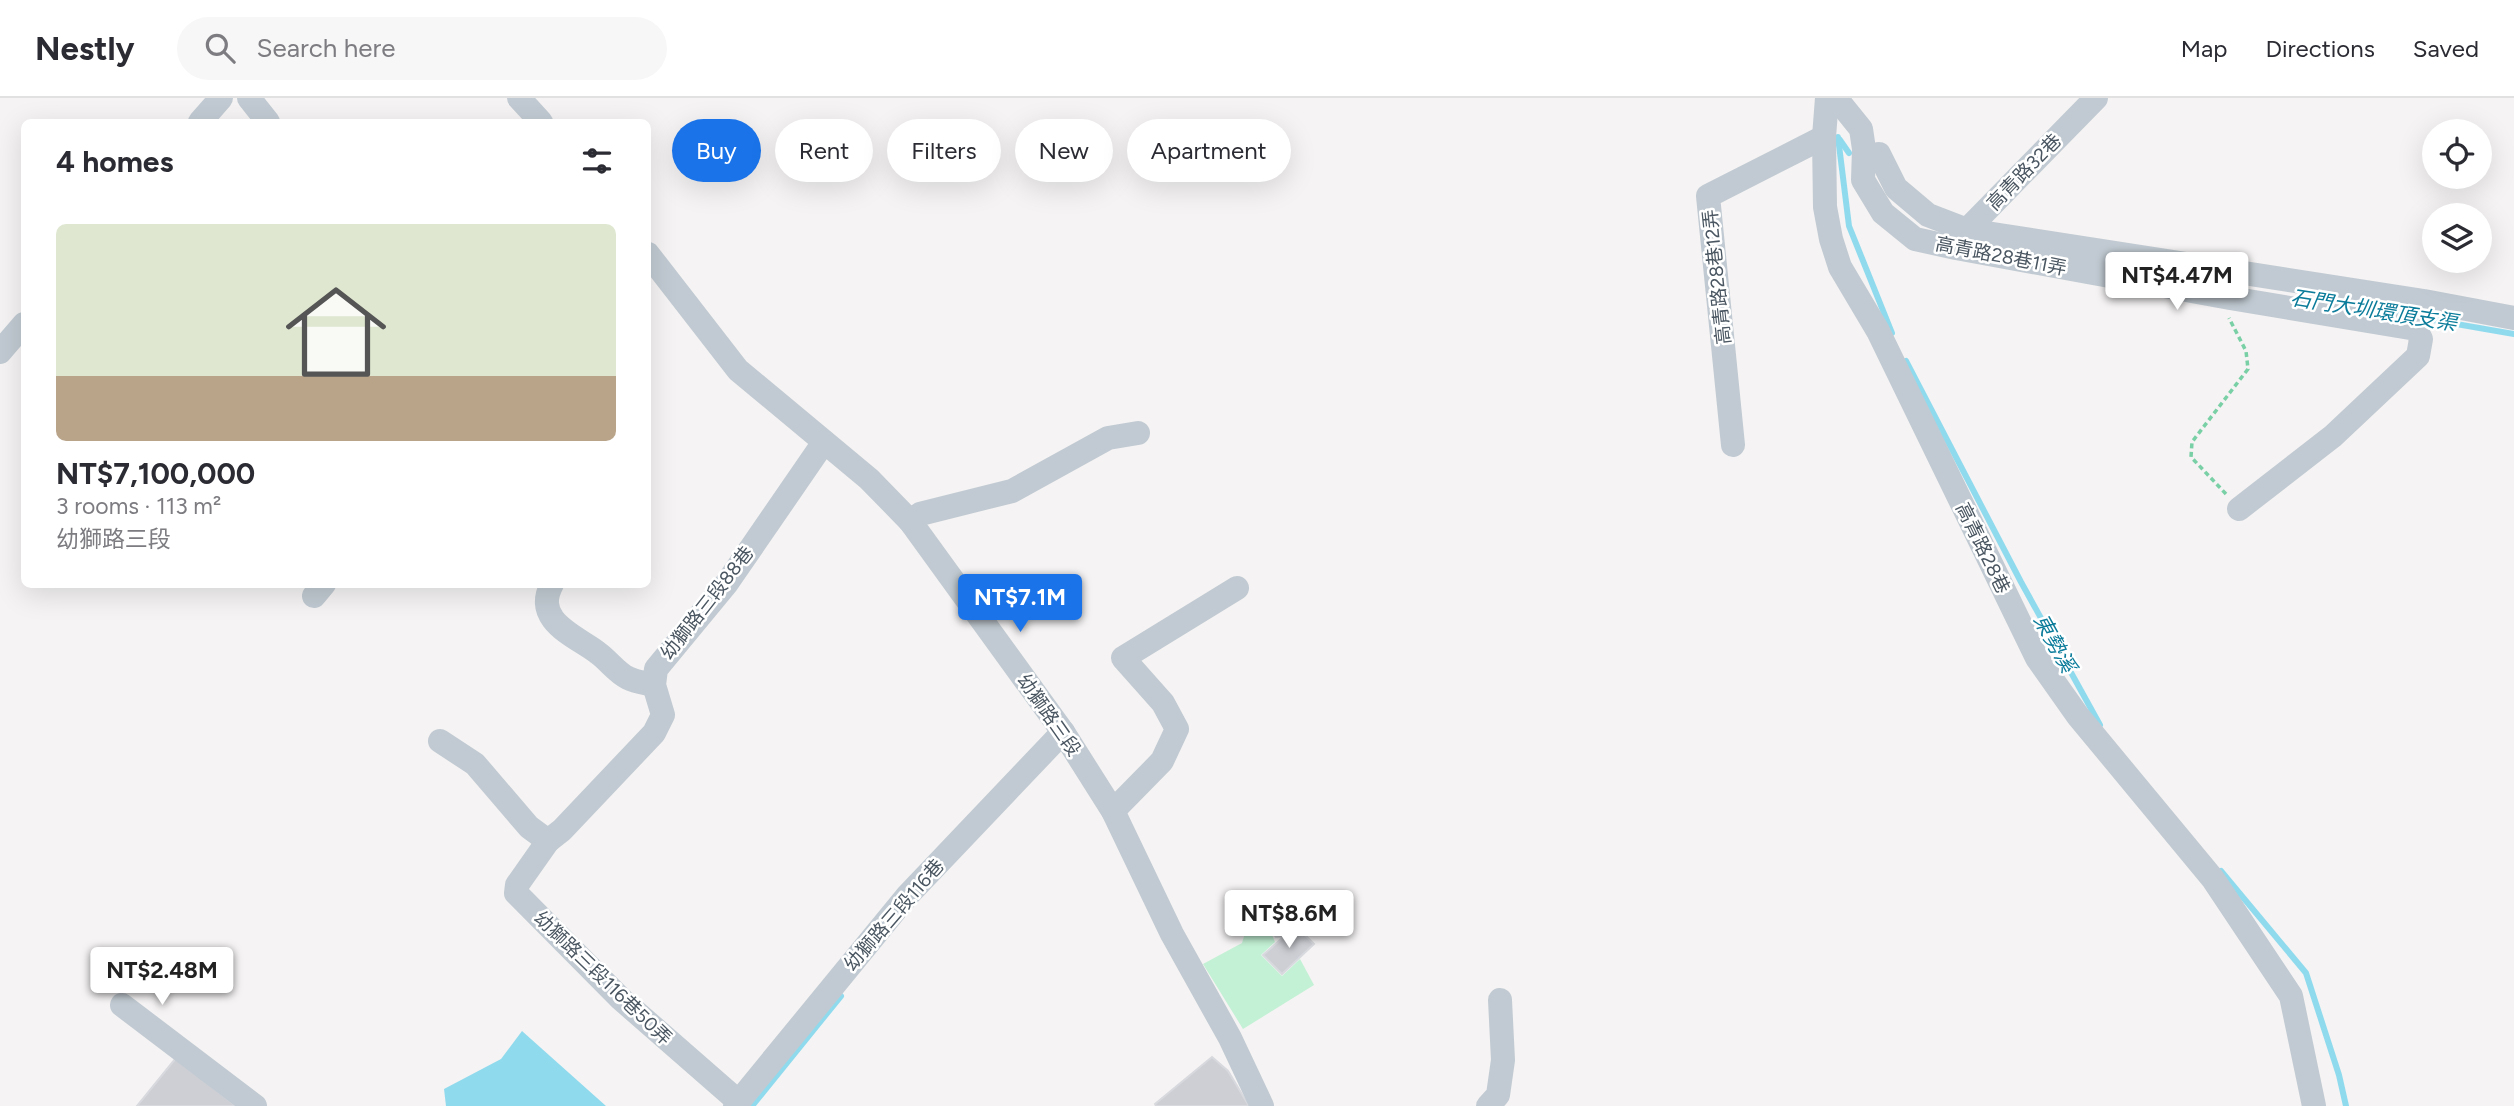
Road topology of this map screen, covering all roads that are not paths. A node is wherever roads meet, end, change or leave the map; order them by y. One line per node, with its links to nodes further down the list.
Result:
1 (221, 98): 6 (street)
2 (249, 98): 7 (street)
3 (519, 98): 8 (street)
4 (2096, 98): 11 (street, 高青路32巷)
5 (1827, 101): 9 (street, 高青路28巷); 11 (street, 高青路28巷11弄)
6 (203, 119)
7 (266, 119)
8 (536, 119)
9 (1824, 136): 18 (street, 高青路28巷12弄); 34 (street, 高青路28巷)
10 (1879, 154): 11 (street)
11 (1962, 239): 13 (street); 19 (street, 高青路28巷11弄)
12 (651, 267): 17 (street, 幼獅路三段)
13 (2514, 318)
14 (21, 328): 15 (street)
15 (0, 352)
16 (1138, 433): 20 (street)
17 (824, 442): 20 (street, 幼獅路三段); 23 (street, 幼獅路三段88巷)
18 (1733, 446)
19 (2239, 509)
20 (910, 521): 24 (street, 幼獅路三段)
21 (550, 588): 23 (street)
22 (1237, 588): 26 (street)
23 (654, 685): 27 (street, 幼獅路三段88巷)
24 (1063, 732): 26 (street, 幼獅路三段); 30 (street, 幼獅路三段116巷)
25 (440, 741): 27 (street)
26 (1113, 811): 32 (street, 幼獅路三段)
27 (548, 841): 30 (street, 幼獅路三段116巷50弄)
28 (1500, 1000): 33 (street)
29 (122, 1005): 31 (street)
30 (737, 1104)
31 (255, 1106)
32 (1262, 1106)
33 (1488, 1106)
34 (2314, 1106)

